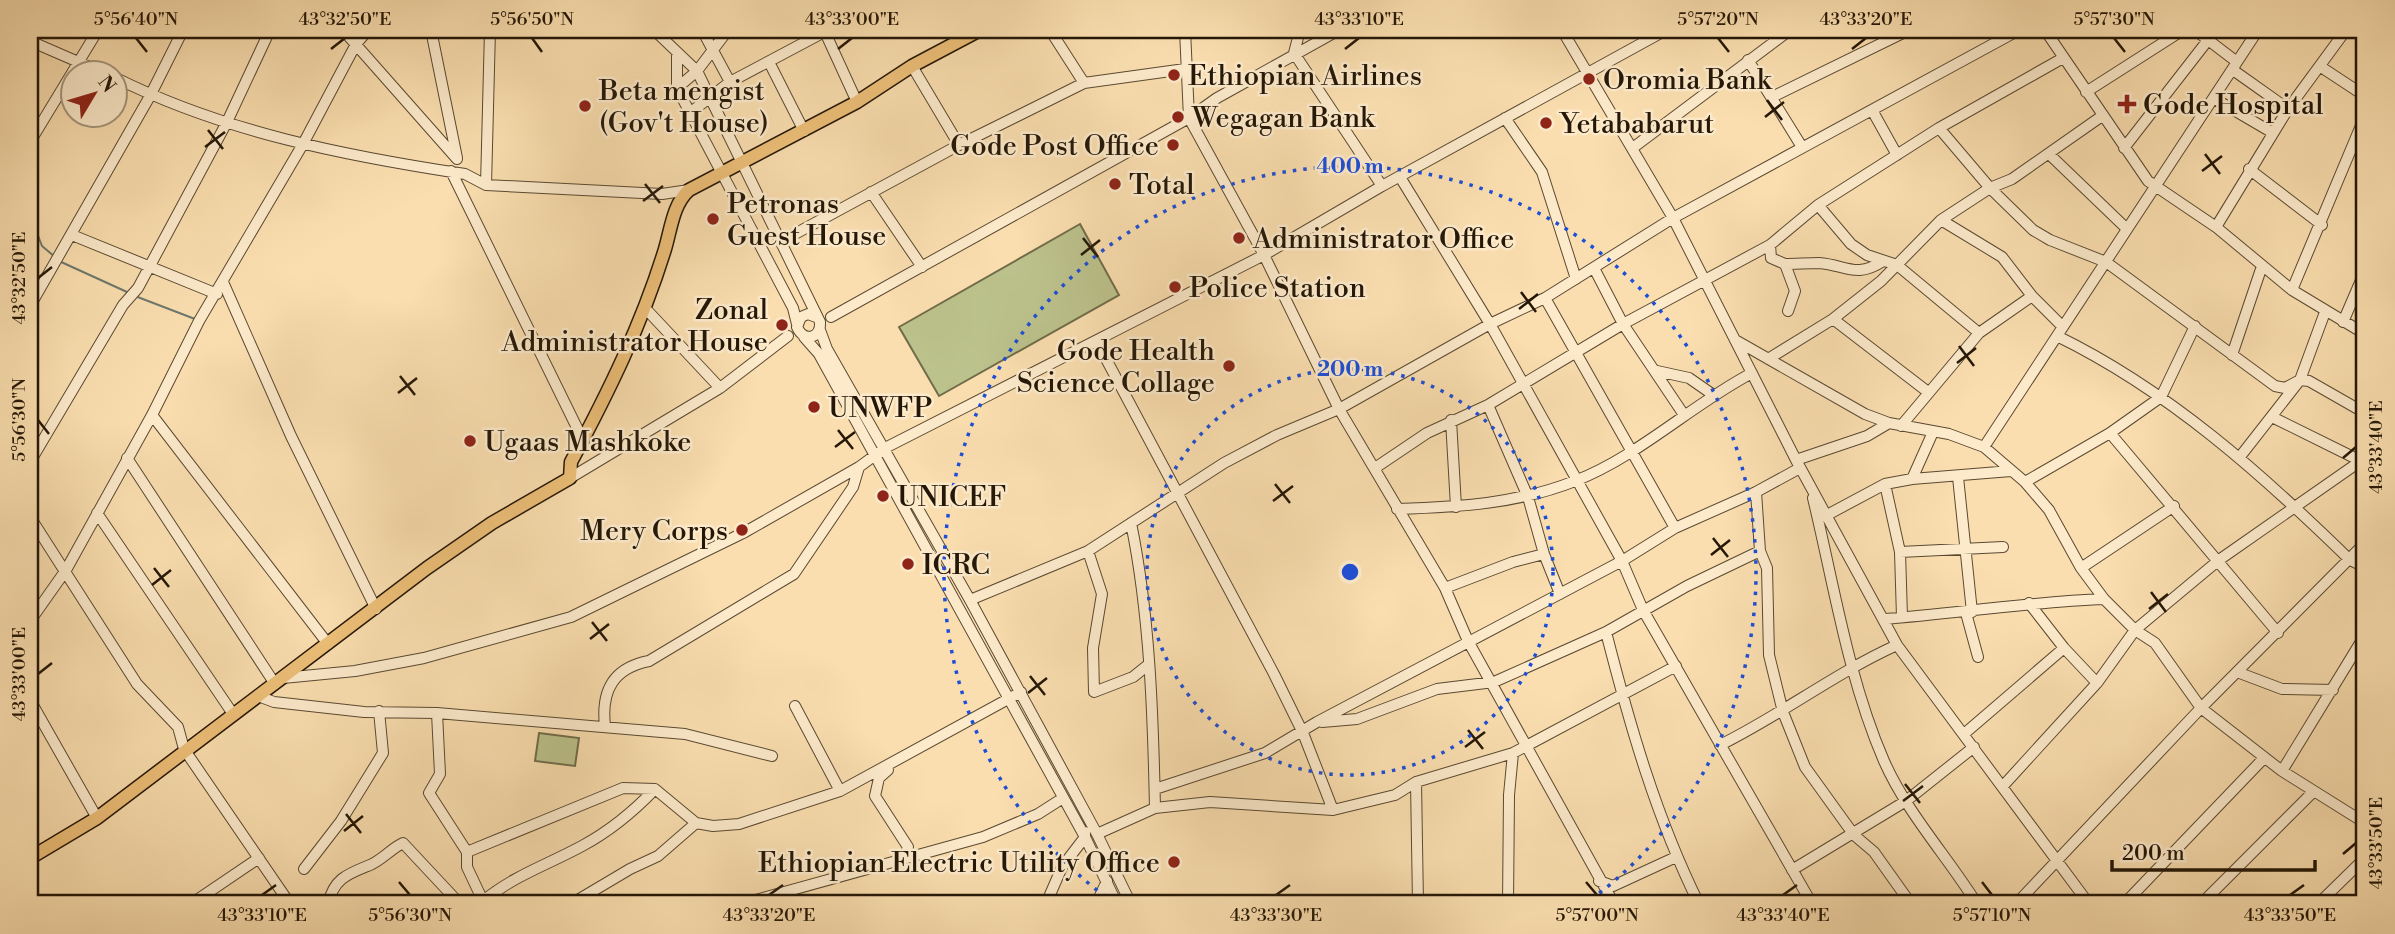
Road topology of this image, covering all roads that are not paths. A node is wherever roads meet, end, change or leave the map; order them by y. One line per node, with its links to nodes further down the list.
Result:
1 (98, 30): 36 (street)
2 (183, 30): 51 (street)
3 (270, 30): 64 (street)
4 (343, 30): 30 (street)
5 (368, 30): 30 (street)
6 (431, 30): 76 (street)
7 (490, 30): 83 (street)
8 (654, 30): 33 (street)
9 (702, 30): 31 (street)
10 (728, 30): 31 (street)
11 (826, 30): 38 (street); 56 (street)
12 (979, 30): 39 (main road)
13 (1050, 30): 46 (street)
14 (1185, 30): 42 (street)
15 (1300, 30): 32 (street)
16 (1339, 30): 32 (street)
17 (1562, 30): 44 (street)
18 (1666, 30): 44 (street)
19 (1790, 30): 27 (street)
20 (1909, 30): 54 (street)
21 (2019, 30): 58 (street)
22 (2045, 30): 34 (street)
23 (2183, 30): 49 (street)
24 (2195, 30): 28 (street)
25 (2258, 30): 40 (street)
26 (2346, 30): 41 (street)
27 (1772, 34): 37 (street)
28 (2207, 40): 40 (street); 73 (street)
29 (30, 41): 35 (street)
30 (356, 44): 69 (street); 76 (street)
31 (713, 50): 43 (street); 45 (street)
32 (1294, 53): 62 (street); 84 (street)
33 (677, 56): 43 (street); 48 (street)
34 (2063, 58): 49 (street); 65 (street)
35 (78, 60)
36 (82, 60)
37 (1748, 60): 54 (street); 71 (street)
38 (769, 62): 45 (street); 66 (street)
39 (912, 66): 56 (main road); 70 (street)
40 (2235, 66): 55 (street); 57 (street)
41 (2322, 67): 52 (street); 57 (street)
42 (1185, 69): 46 (street); 62 (street)
43 (697, 71): 48 (street); 53 (street)
44 (1587, 73): 63 (street); 71 (street)
45 (730, 82): 53 (street)
46 (1084, 83): 70 (street)
47 (130, 85): 51 (street)
48 (677, 88): 59 (street)
49 (2085, 92): 60 (street)
50 (60, 94): 68 (street)
51 (150, 96): 64 (street); 95 (street)
52 (2365, 96)
53 (711, 97): 59 (street); 77 (street)
54 (1772, 97): 72 (street)
55 (2215, 99): 67 (street); 86 (street)
56 (858, 102): 66 (main road)
57 (2288, 109): 67 (street)
58 (1872, 110): 72 (street); 74 (street)
59 (691, 112): 80 (street)
60 (2102, 116): 73 (street); 75 (street)
61 (2365, 116): 92 (street)
62 (1189, 118): 98 (street); 105 (street)
63 (1505, 118): 82 (street); 108 (street)
64 (226, 122): 69 (street); 104 (street)
65 (1939, 128): 74 (street); 85 (street)
66 (804, 131): 77 (main road)
67 (2273, 133): 78 (street)
68 (30, 142)
69 (303, 144): 79 (street); 110 (street)
70 (959, 145): 88 (street)
71 (1634, 147): 90 (street)
72 (1802, 148): 90 (street)
73 (2124, 148): 86 (street)
74 (1897, 155): 89 (street)
75 (2050, 155): 85 (street); 94 (street)
76 (457, 159): 81 (street)
77 (742, 164): 80 (main road); 96 (street)
78 (2249, 169): 92 (street); 93 (street)
79 (451, 172): 81 (street); 153 (street)
80 (721, 172): 87 (main road); 125 (street)
81 (465, 173): 83 (street)
82 (1400, 177): 84 (street); 122 (street)
83 (486, 185): 87 (street)
84 (1382, 186): 98 (street)
85 (1990, 188): 91 (street); 100 (street)
86 (2157, 188): 93 (street); 94 (street)
87 (689, 190): 116 (main road)
88 (871, 192): 96 (street); 105 (street)
89 (1818, 205): 97 (street); 99 (street)
90 (1673, 218): 106 (street); 109 (street)
91 (1941, 220): 102 (street); 113 (street)
92 (2322, 225): 111 (street)
93 (2216, 226): 103 (street)
94 (2127, 229): 100 (street)
95 (72, 235): 104 (street); 115 (street)
96 (780, 242): 120 (street)
97 (1770, 245): 101 (street); 109 (street)
98 (1264, 255): 130 (street); 143 (street)
99 (1883, 261): 101 (street); 102 (street)
100 (2105, 262): 124 (street); 126 (street)
101 (1785, 264): 117 (street)
102 (1897, 265): 119 (street); 127 (street)
103 (2262, 266): 111 (street); 132 (street)
104 (150, 267): 112 (street); 161 (street)
105 (922, 267): 120 (street)
106 (1595, 270): 108 (street); 123 (street)
107 (2365, 271): 121 (street)
108 (1577, 279): 114 (street)
109 (1703, 279): 123 (street); 129 (street)
110 (223, 282): 112 (street); 207 (street)
111 (2292, 290): 118 (street)
112 (217, 294): 145 (street)
113 (2032, 296): 126 (street); 127 (street)
114 (1545, 298): 122 (street); 131 (street)
115 (30, 306)
116 (645, 308): 138 (street); 153 (main road)
117 (1788, 311)
118 (2325, 312): 121 (street); 136 (street)
119 (1833, 319): 133 (street); 139 (street)
120 (818, 323): 125 (street); 125 (street); 155 (street)
121 (2343, 323): 128 (street)
122 (1490, 324): 137 (street); 143 (street)
123 (1623, 324): 131 (street); 134 (street)
124 (2194, 326): 132 (street); 141 (street)
125 (800, 330): 138 (street); 157 (street)
126 (2060, 331): 141 (street); 154 (street)
127 (1979, 333): 139 (street)
128 (2365, 334)
129 (1734, 339): 133 (street); 135 (street)
130 (1097, 342): 155 (street); 175 (street)
131 (1576, 352): 137 (street); 156 (street)
132 (2232, 355): 136 (street)
133 (1768, 359): 149 (street)
134 (1657, 371): 140 (street); 146 (street)
135 (1752, 373): 140 (street); 162 (street)
136 (2300, 380): 144 (street); 147 (street)
137 (1521, 382): 142 (street); 169 (street)
138 (720, 388): 167 (street)
139 (1928, 392): 150 (street)
140 (1712, 394): 146 (street)
141 (2161, 397): 152 (street); 159 (street)
142 (1488, 405): 148 (street); 176 (street)
143 (1339, 409): 164 (street); 175 (street)
144 (2365, 413)
145 (152, 415): 158 (street); 218 (street)
146 (1684, 415): 156 (street)
147 (2272, 416): 159 (street); 160 (street)
148 (1451, 420): 164 (street); 180 (street)
149 (1889, 424): 150 (street); 162 (street)
150 (1901, 426): 151 (street)
151 (1933, 432): 154 (street); 168 (street)
152 (2110, 432): 171 (street); 178 (street)
153 (583, 440): 167 (main road)
154 (1984, 447): 165 (street)
155 (885, 448): 157 (street); 174 (street)
156 (1632, 450): 169 (street); 186 (street)
157 (873, 455): 163 (street); 177 (street)
158 (127, 458): 182 (street); 226 (street)
159 (2239, 458): 179 (street)
160 (2363, 460): 179 (street)
161 (30, 463)
162 (1798, 464): 170 (street); 173 (street)
163 (859, 467): 226 (street); 242 (street)
164 (1375, 468): 181 (street)
165 (2011, 471): 166 (street); 171 (street)
166 (1958, 477): 168 (street); 189 (street)
167 (570, 478): 207 (main road)
168 (1912, 479): 172 (street)
169 (1577, 481): 176 (street); 196 (street)
170 (1809, 482): 183 (street); 222 (street)
171 (2025, 482): 198 (street)
172 (1885, 484): 183 (street); 192 (street)
173 (1756, 492): 186 (street); 191 (street)
174 (911, 494): 177 (street); 200 (street)
175 (1180, 494): 185 (street); 243 (street)
176 (1528, 497): 180 (street); 193 (street)
177 (899, 501): 201 (street)
178 (2174, 506): 194 (street); 198 (street)
179 (2295, 506): 194 (street); 195 (street)
180 (1456, 507): 181 (street)
181 (1396, 509): 202 (street)
182 (97, 513): 199 (street); 240 (street)
183 (1826, 515): 211 (street)
184 (30, 517): 199 (street)
185 (1131, 523): 190 (street); 223 (street)
186 (1675, 528): 196 (street)
187 (2365, 543): 195 (street)
188 (2003, 547): 189 (street)
189 (1964, 548): 192 (street); 209 (street)
190 (1088, 551): 205 (street); 223 (street)
191 (1760, 551): 208 (street); 238 (street)
192 (1899, 552): 210 (street)
193 (1544, 554): 202 (street); 203 (street)
194 (2219, 560): 213 (street); 215 (street)
195 (2350, 560): 197 (street); 215 (street)
196 (1622, 561): 203 (street); 208 (street)
197 (2365, 567)
198 (2081, 568): 204 (street)
199 (66, 570): 212 (street); 249 (street)
200 (958, 578): 201 (street); 205 (street)
201 (947, 583): 233 (street)
202 (1446, 588): 217 (street)
203 (1560, 594): 217 (street)
204 (2104, 599): 206 (street); 213 (street)
205 (971, 600): 230 (street)
206 (2029, 603): 209 (street); 220 (street)
207 (376, 609): 218 (main road)
208 (1643, 610): 214 (street); 224 (street)
209 (1969, 612): 210 (street); 221 (street)
210 (1902, 617): 211 (street)
211 (1885, 619): 219 (street)
212 (30, 621)
213 (2135, 630): 228 (street); 236 (street)
214 (1606, 632): 227 (street); 232 (street)
215 (2278, 633): 225 (street)
216 (2365, 635): 229 (street)
217 (1468, 641): 227 (street); 241 (street)
218 (328, 645): 226 (main road)
219 (1897, 645): 222 (street); 244 (street)
220 (2064, 648): 228 (street); 244 (street)
221 (1978, 657)
222 (1853, 664): 238 (street); 263 (street)
223 (1148, 665): 259 (street)
224 (1676, 666): 232 (street); 246 (street)
225 (2237, 672): 229 (street); 236 (street)
226 (279, 681): 231 (main road)
227 (1494, 682): 241 (street); 247 (street)
228 (2097, 682): 257 (street)
229 (2333, 690): 255 (street)
230 (1021, 692): 233 (street); 245 (street)
231 (258, 696): 237 (street); 240 (main road)
232 (1622, 696): 247 (street); 276 (street)
233 (1009, 699): 250 (street); 254 (street)
234 (30, 700): 267 (street)
235 (795, 706): 260 (street)
236 (2201, 708): 253 (street); 279 (street)
237 (379, 711): 239 (street); 280 (street)
238 (1783, 712): 246 (street); 271 (street)
239 (437, 713): 242 (street); 273 (street)
240 (233, 714): 249 (main road)
241 (1317, 722): 243 (street)
242 (605, 726): 252 (street)
243 (1303, 733): 259 (street); 265 (street)
244 (1964, 734): 248 (street)
245 (1048, 744): 250 (street); 266 (street)
246 (1720, 745): 281 (street)
247 (1527, 747): 251 (street); 283 (street)
248 (1974, 747): 257 (street); 263 (street)
249 (184, 749): 267 (main road); 275 (street)
250 (1037, 750): 262 (street)
251 (1513, 753): 256 (street); 296 (street)
252 (772, 756)
253 (2264, 758): 255 (street); 304 (street)
254 (900, 761): 260 (street); 278 (street)
255 (2282, 771): 261 (street)
256 (1416, 782): 265 (street); 295 (street)
257 (2003, 786): 279 (street)
258 (655, 789): 268 (street); 273 (street); 285 (street)
259 (1155, 789): 264 (street)
260 (840, 791): 268 (street)
261 (2313, 792): 269 (street); 305 (street)
262 (1063, 798): 272 (street); 278 (street)
263 (1906, 801): 271 (street); 301 (street)
264 (1155, 808): 265 (street); 270 (street)
265 (1333, 810)
266 (1086, 815): 270 (street); 272 (street)
267 (97, 818): 274 (main road)
268 (696, 823): 290 (street)
269 (2365, 823)
270 (1097, 835): 284 (street)
271 (1854, 835): 281 (street); 300 (street)
272 (1085, 837): 282 (street); 292 (street)
273 (467, 852): 285 (street)
274 (30, 858)
275 (259, 858): 286 (street); 287 (street)
276 (1676, 858): 283 (street); 298 (street)
277 (2365, 858): 306 (street)
278 (904, 859): 291 (street)
279 (2057, 863): 302 (street); 303 (street)
280 (304, 869)
281 (1792, 870): 299 (street)
282 (1107, 881): 293 (street); 294 (street)
283 (1599, 881): 297 (street)
284 (1132, 902)
285 (482, 903)
286 (191, 904)
287 (290, 904)
288 (328, 904): 289 (street)
289 (460, 904)
290 (571, 904)
291 (741, 904)
292 (1046, 904)
293 (1096, 904)
294 (1116, 904)
295 (1418, 904)
296 (1508, 904)
297 (1614, 904)
298 (1699, 904)
299 (1812, 904)
300 (1911, 904)
301 (1977, 904)
302 (2015, 904)
303 (2089, 904)
304 (2124, 904)
305 (2201, 904)
306 (2318, 904)

